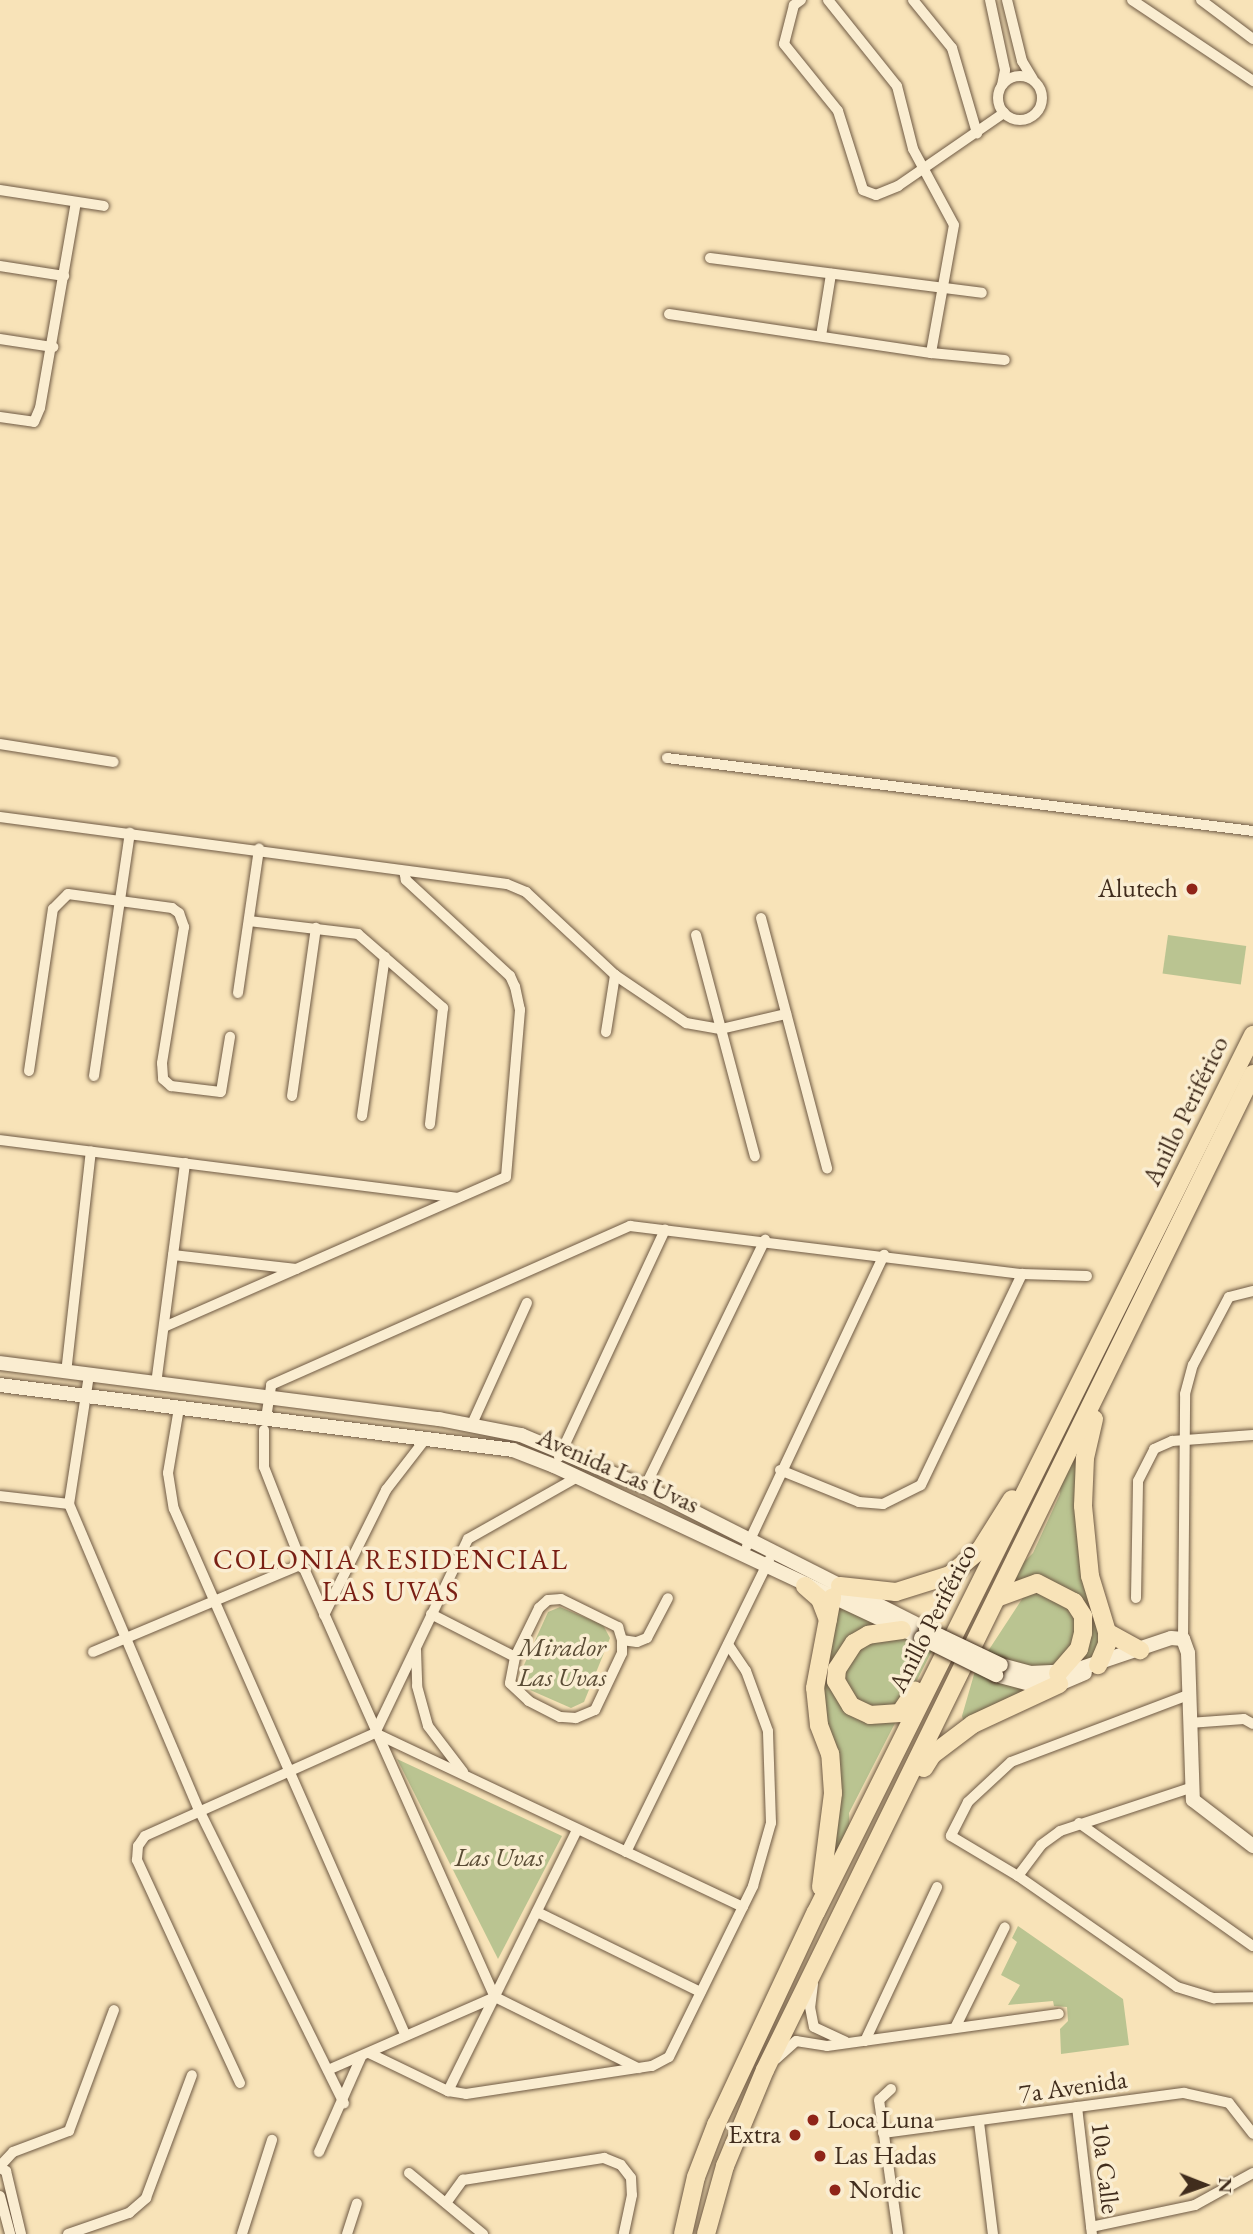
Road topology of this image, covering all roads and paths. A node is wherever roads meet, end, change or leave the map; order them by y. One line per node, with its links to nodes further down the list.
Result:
1 (801, 0): 14 (street)
2 (828, 0): 14 (street)
3 (913, 0): 13 (street)
4 (990, 0): 11 (street)
5 (1007, 0): 10 (street)
6 (1132, 0): 9 (street)
7 (1201, 0): 8 (street)
8 (1253, 39)
9 (1253, 81)
10 (1035, 82): 11 (street); 12 (street)
11 (1002, 87): 12 (street)
12 (1004, 113): 13 (street)
13 (977, 133): 14 (street)
14 (921, 168): 22 (street)
15 (0, 190): 16 (street)
16 (76, 202): 17 (street); 21 (street)
17 (104, 206)
18 (710, 258): 20 (street)
19 (0, 266): 21 (street)
20 (831, 274): 22 (street); 25 (street)
21 (64, 276): 27 (street)
22 (941, 289): 23 (street); 28 (street)
23 (982, 293)
24 (669, 314): 25 (street)
25 (821, 336): 28 (street)
26 (0, 339): 27 (street)
27 (52, 347): 30 (street)
28 (931, 353): 29 (street)
29 (1005, 360)
30 (0, 416)
31 (0, 744): 33 (street)
32 (667, 758): 35 (street)
33 (114, 762)
34 (0, 817): 36 (street)
35 (1253, 831)
36 (130, 833): 37 (street); 39 (street)
37 (259, 849): 38 (street); 41 (street)
38 (404, 871): 45 (street); 63 (street)
39 (120, 900): 51 (street); 52 (street); 54 (street)
40 (761, 918): 47 (street)
41 (249, 921): 42 (street); 46 (street)
42 (316, 928): 44 (street); 55 (street)
43 (696, 935): 48 (street)
44 (385, 957): 56 (street); 57 (street)
45 (615, 975): 48 (street); 49 (street)
46 (238, 993)
47 (786, 1014): 48 (street); 62 (street)
48 (721, 1029): 60 (street)
49 (606, 1032)
50 (1253, 1035): 85 (highway, Anillo Periférico)
51 (230, 1037)
52 (29, 1071)
53 (1253, 1074): 79 (highway, Anillo Periférico)
54 (94, 1076)
55 (292, 1096)
56 (362, 1116)
57 (430, 1124)
58 (0, 1140): 59 (street)
59 (91, 1151): 61 (street); 75 (street)
60 (755, 1156)
61 (185, 1163): 63 (street); 66 (street)
62 (827, 1168)
63 (457, 1198): 68 (street)
64 (665, 1230): 65 (street); 81 (street); 89 (street)
65 (765, 1240): 67 (street); 93 (street)
66 (173, 1255): 68 (street); 73 (street)
67 (884, 1255): 69 (street); 91 (street)
68 (297, 1269): 73 (street)
69 (1022, 1275): 70 (street); 91 (street)
70 (1087, 1276)
71 (1253, 1291): 88 (street)
72 (527, 1303): 84 (street)
73 (164, 1327): 77 (street)
74 (0, 1363): 75 (street, Avenida Las Uvas)
75 (66, 1373): 76 (street, Avenida Las Uvas)
76 (89, 1376): 77 (street, Avenida Las Uvas); 80 (street)
77 (156, 1384): 81 (street, Avenida Las Uvas)
78 (0, 1385): 80 (street, Avenida Las Uvas)
79 (1101, 1388): 103 (highway, Anillo Periférico); 111 (highway)
80 (86, 1397): 82 (street, Avenida Las Uvas); 95 (street)
81 (267, 1398): 83 (street); 84 (street, Avenida Las Uvas)
82 (179, 1408): 83 (street, Avenida Las Uvas); 106 (street)
83 (265, 1424): 87 (street, Avenida Las Uvas); 99 (street)
84 (472, 1424): 89 (street, Avenida Las Uvas)
85 (1058, 1429): 102 (highway); 120 (highway, Anillo Periférico)
86 (1252, 1433): 88 (street)
87 (427, 1437): 90 (street, Avenida Las Uvas); 108 (street)
88 (1184, 1440): 105 (street); 113 (street)
89 (562, 1450): 90 (street); 93 (street, Avenida Las Uvas)
90 (554, 1466): 92 (street, Avenida Las Uvas)
91 (780, 1470): 96 (street)
92 (576, 1478): 98 (street, Avenida Las Uvas); 107 (street)
93 (645, 1487): 96 (street, Avenida Las Uvas)
94 (0, 1496): 95 (street)
95 (69, 1504): 112 (street)
96 (750, 1540): 97 (street, Avenida Las Uvas); 98 (street)
97 (773, 1552): 100 (street); 102 (street, Avenida Las Uvas)
98 (743, 1556): 100 (street, Avenida Las Uvas)
99 (302, 1564): 106 (street); 108 (street)
100 (765, 1567): 101 (street, Avenida Las Uvas); 115 (street)
101 (805, 1586): 102 (street, Avenida Las Uvas); 109 (highway)
102 (836, 1592): 109 (highway); 110 (street, Avenida Las Uvas)
103 (999, 1597): 122 (highway); 130 (highway, Anillo Periférico)
104 (668, 1598): 114 (street)
105 (1136, 1598)
106 (215, 1602): 112 (street); 127 (street)
107 (430, 1614): 116 (street); 119 (street)
108 (324, 1615): 126 (street)
109 (828, 1621): 140 (highway)
110 (917, 1631): 120 (highway); 122 (street, Avenida Las Uvas, bridge)
111 (1107, 1632): 117 (highway); 121 (highway)
112 (127, 1638): 118 (street); 131 (street)
113 (1183, 1639): 117 (street, Avenida Las Uvas); 123 (street)
114 (622, 1640): 119 (street); 119 (street)
115 (728, 1644): 135 (street); 138 (street)
116 (416, 1646): 126 (street); 128 (street)
117 (1140, 1650): 121 (street, Avenida Las Uvas)
118 (93, 1652)
119 (515, 1657)
120 (940, 1661): 140 (highway, Anillo Periférico)
121 (1097, 1665): 122 (street, Avenida Las Uvas)
122 (1058, 1679): 130 (highway)
123 (1188, 1695): 124 (street); 136 (street)
124 (1189, 1723): 125 (street); 129 (street)
125 (1253, 1724)
126 (375, 1733): 127 (street); 128 (street); 145 (street)
127 (289, 1771): 131 (street); 151 (street)
128 (467, 1776): 133 (street)
129 (1190, 1788): 132 (street); 134 (street)
130 (894, 1811): 143 (highway, Anillo Periférico)
131 (200, 1812): 157 (street); 160 (street)
132 (1079, 1823): 136 (street); 142 (street)
133 (577, 1830): 135 (street); 139 (street)
134 (1253, 1846)
135 (626, 1852): 138 (street)
136 (1018, 1876): 146 (street)
137 (937, 1886): 152 (street)
138 (743, 1907): 144 (street)
139 (537, 1912): 144 (street); 145 (street)
140 (816, 1912): 184 (highway, Anillo Periférico)
141 (1005, 1927): 150 (street)
142 (1253, 1946)
143 (817, 1964): 149 (street); 158 (highway, Anillo Periférico)
144 (700, 1992): 156 (street)
145 (495, 1997): 151 (street); 156 (street); 162 (street)
146 (1253, 1997)
147 (114, 2010): 170 (street)
148 (1059, 2014): 150 (street)
149 (811, 2018): 153 (street); 154 (street)
150 (956, 2026): 152 (street)
151 (405, 2035): 155 (street)
152 (865, 2041): 154 (street)
153 (796, 2042): 154 (street); 158 (street)
154 (850, 2043)
155 (365, 2055): 157 (street); 162 (street); 163 (street)
156 (638, 2068): 162 (street)
157 (328, 2070): 163 (street)
158 (765, 2070): 185 (highway, Anillo Periférico)
159 (192, 2075): 179 (street)
160 (240, 2083)
161 (891, 2089): 166 (street)
162 (448, 2091)
163 (344, 2103): 169 (street)
164 (1077, 2108): 165 (street, 7a Avenida); 167 (street, 7a Avenida); 176 (street, 10a Calle)
165 (978, 2122): 166 (street, 7a Avenida); 187 (street)
166 (883, 2133): 186 (street)
167 (1253, 2134)
168 (272, 2140): 180 (street)
169 (319, 2152)
170 (0, 2167): 178 (street)
171 (409, 2173): 174 (street)
172 (1253, 2173): 176 (street)
173 (0, 2196): 177 (street)
174 (446, 2203): 182 (street); 183 (street)
175 (357, 2204): 181 (street)
176 (1092, 2230)
177 (10, 2234)
178 (21, 2234)
179 (68, 2234)
180 (242, 2234)
181 (346, 2234)
182 (483, 2234)
183 (624, 2234)
184 (682, 2234)
185 (706, 2234)
186 (898, 2234)
187 (993, 2234)

